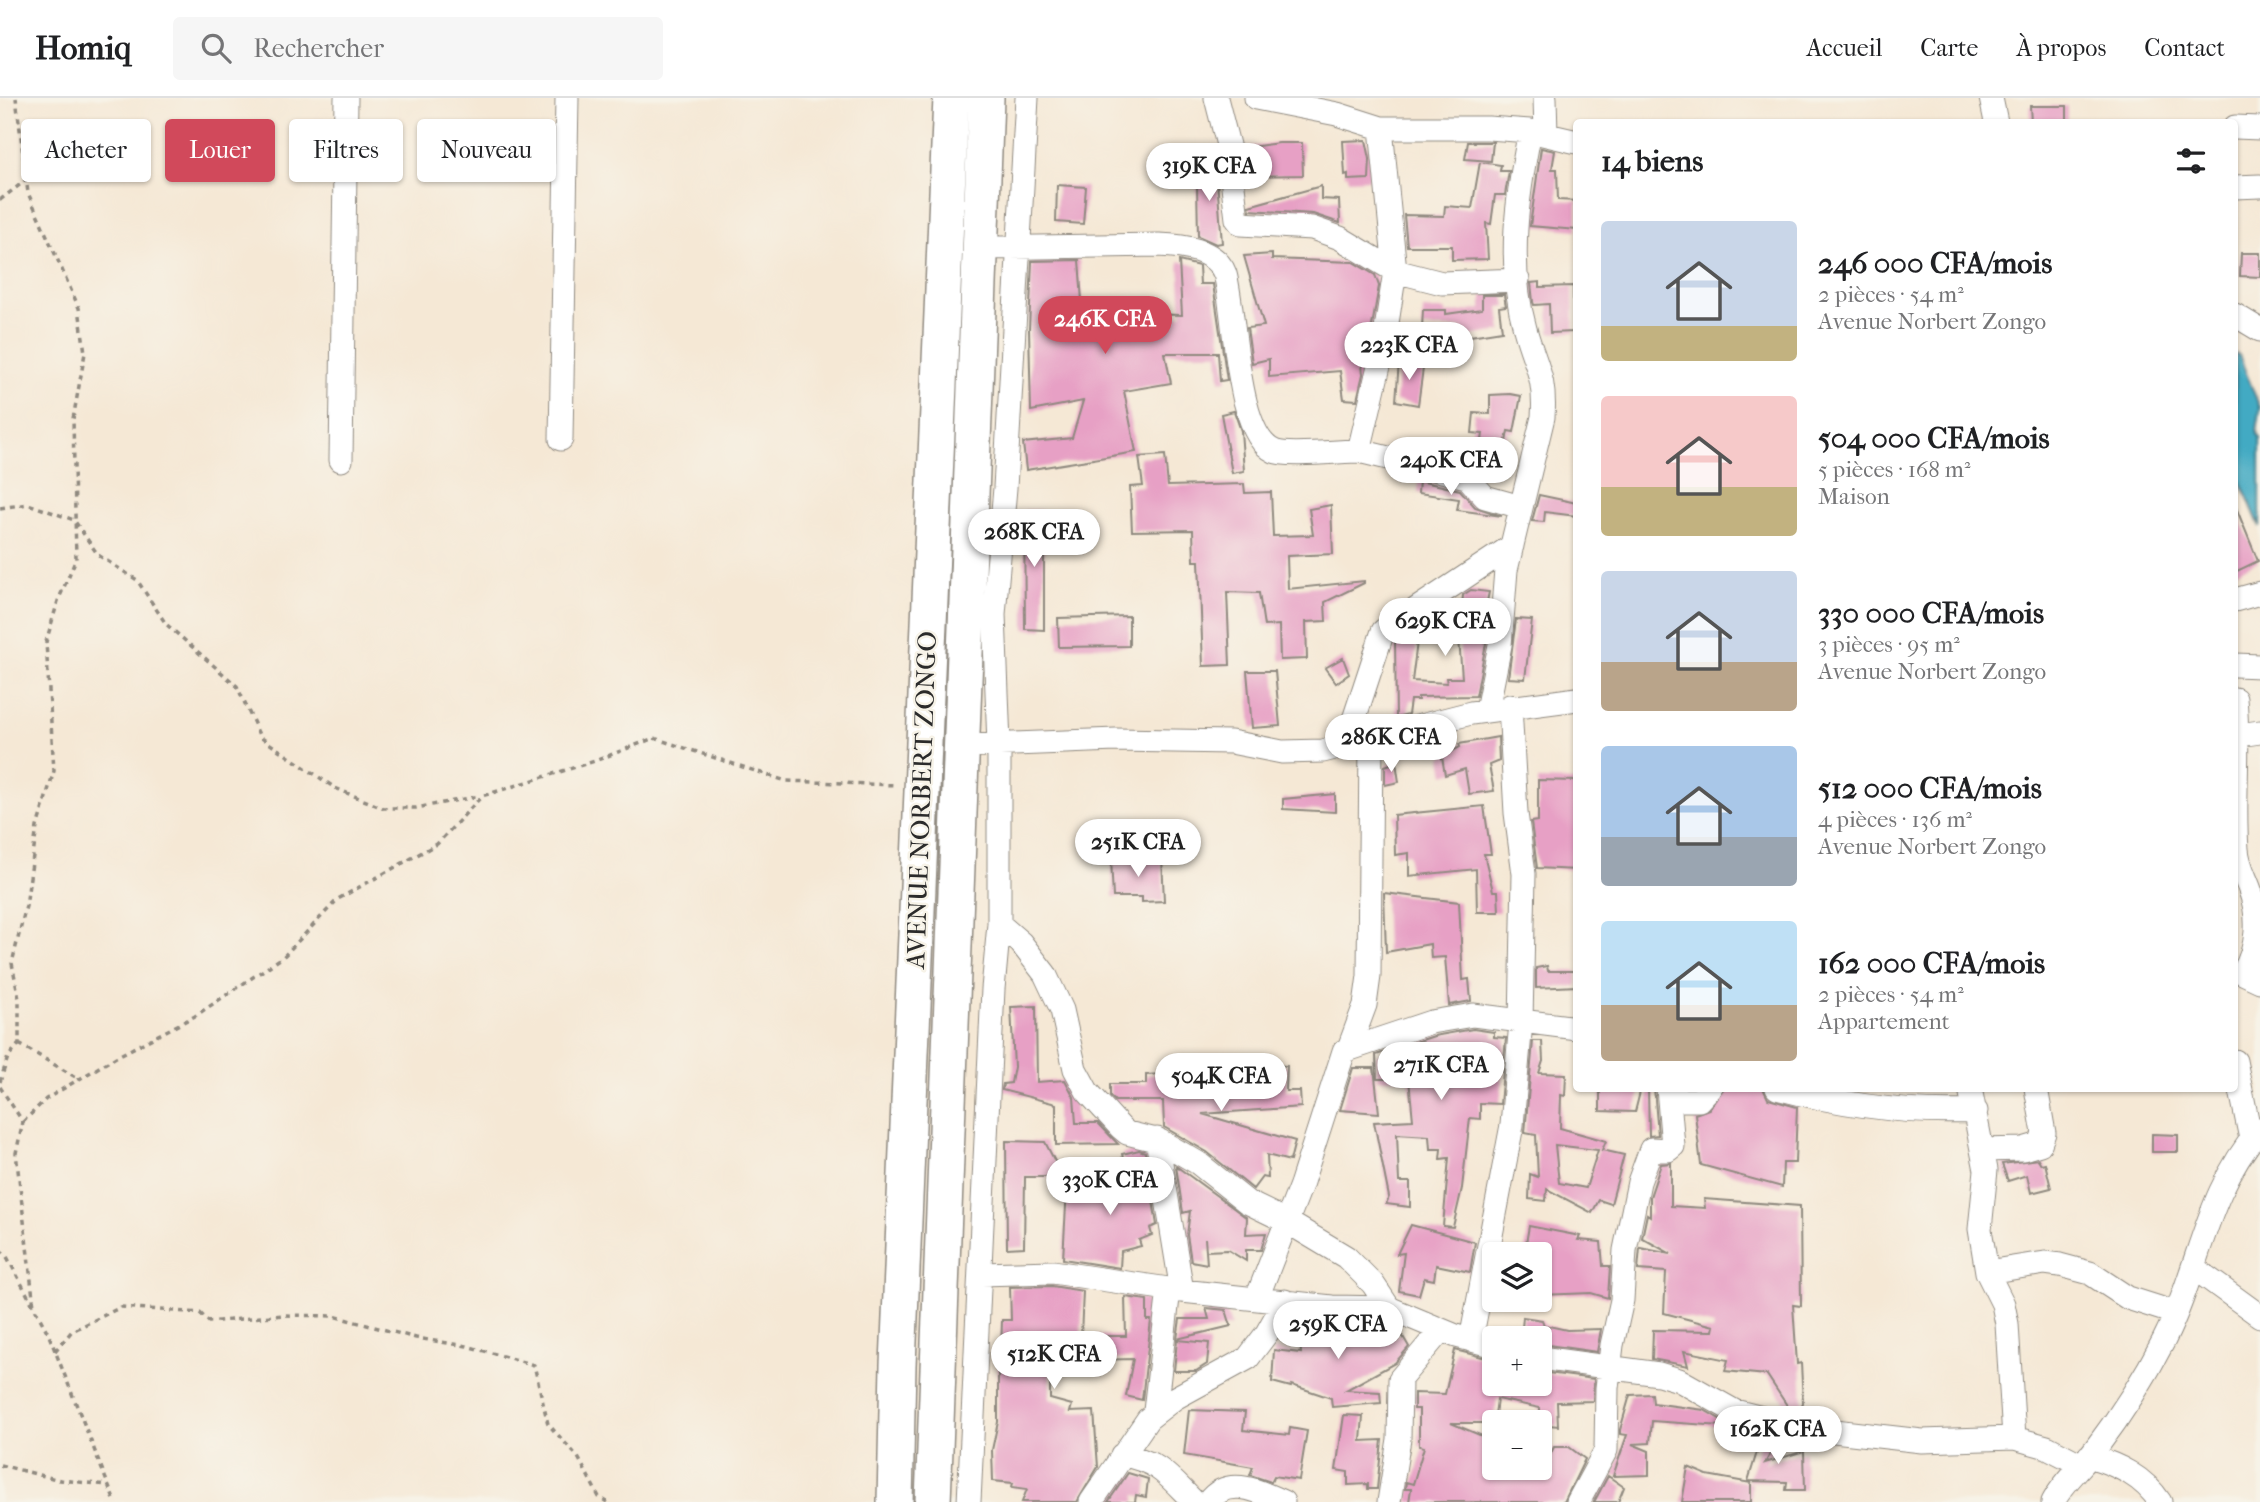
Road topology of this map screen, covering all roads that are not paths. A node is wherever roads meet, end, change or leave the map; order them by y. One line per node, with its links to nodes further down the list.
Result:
1 (346, 98): 26 (street)
2 (567, 98): 24 (street)
3 (951, 98): 80 (main road, AVENUE NORBERT ZONGO)
4 (986, 98): 18 (main road, AVENUE NORBERT ZONGO)
5 (1027, 98): 19 (street)
6 (1216, 98): 20 (street)
7 (1256, 98): 11 (street)
8 (1545, 98): 14 (street)
9 (1991, 98): 10 (street)
10 (1995, 119)
11 (1381, 128): 14 (street); 20 (street)
12 (2238, 128): 13 (street)
13 (2260, 128)
14 (1538, 133): 15 (street); 21 (street)
15 (1573, 141)
16 (2260, 186): 17 (street)
17 (2238, 187)
18 (980, 248): 19 (street); 40 (main road, AVENUE NORBERT ZONGO)
19 (1019, 248): 25 (street); 39 (street)
20 (1395, 271): 21 (street); 25 (street)
21 (1518, 280): 27 (street)
22 (2238, 317): 23 (street)
23 (2260, 330)
24 (561, 439)
25 (1359, 451): 27 (street)
26 (341, 460)
27 (1521, 507): 28 (street)
28 (1512, 546): 36 (street); 41 (street)
29 (2260, 593): 30 (street)
30 (2238, 599)
31 (2238, 665): 32 (street)
32 (2260, 666)
33 (1573, 699): 34 (street)
34 (1510, 706): 36 (street); 48 (street)
35 (2238, 706): 37 (street)
36 (1487, 710): 38 (street)
37 (2249, 733): 42 (street)
38 (1371, 739): 41 (street); 50 (street)
39 (999, 745): 40 (street); 41 (street); 45 (street)
40 (960, 746): 81 (main road, AVENUE NORBERT ZONGO)
41 (1346, 747)
42 (2238, 841)
43 (2238, 858): 44 (street)
44 (2243, 891): 46 (street)
45 (999, 923): 59 (street); 64 (street)
46 (2258, 933): 47 (street)
47 (2243, 978)
48 (1521, 1022): 49 (street); 50 (street); 72 (street)
49 (1573, 1028)
50 (1349, 1048): 61 (street)
51 (2238, 1071): 58 (street)
52 (1706, 1092): 56 (street)
53 (1793, 1092): 57 (street)
54 (1971, 1092): 57 (street)
55 (2037, 1092): 60 (street)
56 (1668, 1094): 75 (street)
57 (1976, 1111): 60 (street)
58 (2256, 1134): 62 (street)
59 (1157, 1139): 61 (street); 65 (street)
60 (1983, 1150): 63 (street)
61 (1286, 1221): 66 (street); 68 (street)
62 (2194, 1268): 69 (street); 70 (street)
63 (1987, 1272): 69 (street); 77 (street)
64 (981, 1274): 65 (street); 82 (street)
65 (1176, 1290): 66 (street); 76 (street)
66 (1257, 1298): 67 (street)
67 (1285, 1301): 68 (street); 76 (street)
68 (1389, 1308): 71 (street)
69 (2175, 1313): 79 (street)
70 (2260, 1316)
71 (1441, 1330): 72 (street); 87 (street)
72 (1471, 1340): 73 (street)
73 (1482, 1343)
74 (1552, 1360): 75 (street)
75 (1609, 1369): 77 (street); 88 (street)
76 (1155, 1411): 78 (street)
77 (2014, 1438): 79 (street)
78 (1122, 1455): 83 (street); 84 (street)
79 (2084, 1460): 89 (street); 90 (street)
80 (895, 1502)
81 (933, 1502)
82 (970, 1502)
83 (1091, 1502)
84 (1194, 1502)
85 (1209, 1502): 86 (street)
86 (1283, 1502)
87 (1389, 1502)
88 (1578, 1502)
89 (2053, 1502)
90 (2160, 1502)

